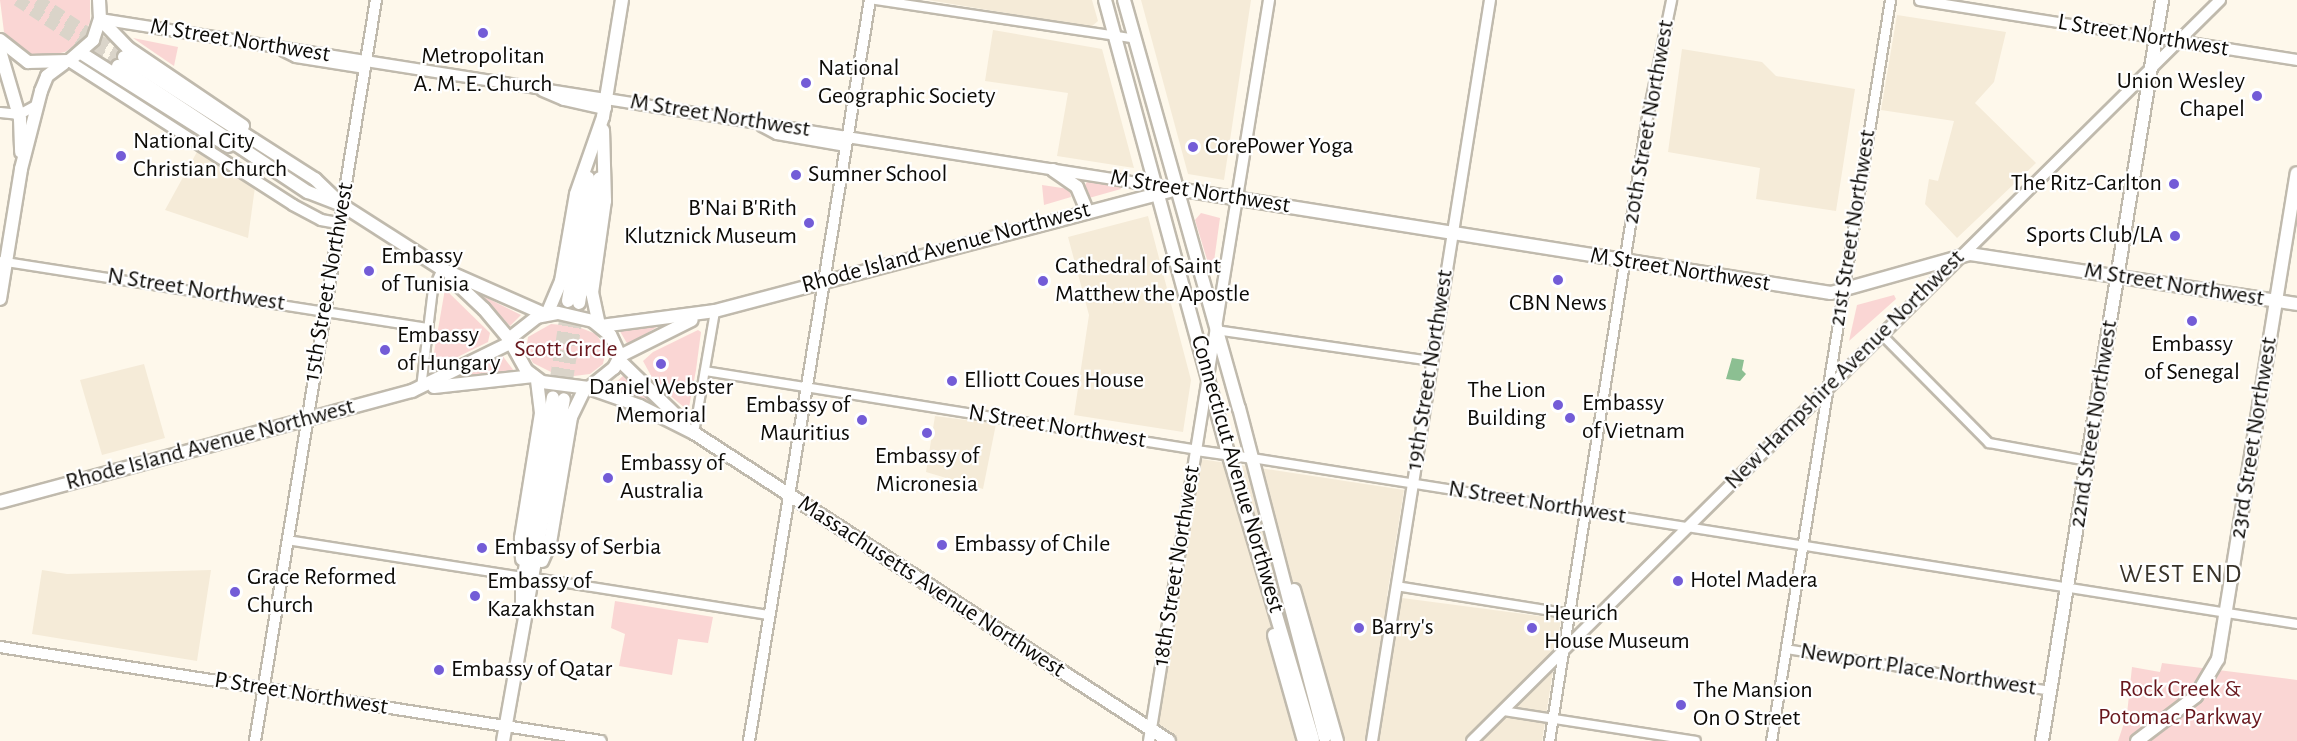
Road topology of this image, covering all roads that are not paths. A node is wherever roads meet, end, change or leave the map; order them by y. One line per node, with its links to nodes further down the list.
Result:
1 (99, 0): 15 (main road)
2 (375, 0): 25 (main road, 15th Street Northwest)
3 (622, 0): 29 (main road)
4 (870, 0): 32 (main road)
5 (876, 0): 16 (street)
6 (1105, 0): 16 (main road, Connecticut Avenue Northwest)
7 (1124, 0): 18 (main road, Connecticut Avenue Northwest)
8 (1269, 0): 41 (main road, 18th Street Northwest)
9 (1490, 0): 45 (main road, 19th Street Northwest)
10 (1671, 0): 48 (street, 20th Street Northwest)
11 (1890, 0): 52 (street, 21st Street Northwest)
12 (1919, 0): 17 (street, L Street Northwest)
13 (2162, 0): 17 (main road, 22nd Street Northwest)
14 (2220, 0): 20 (main road, New Hampshire Avenue Northwest)
15 (100, 19): 21 (main road); 25 (main road, M Street Northwest); 34 (main road)
16 (1115, 38): 18 (street); 39 (main road, Connecticut Avenue Northwest)
17 (2156, 38): 20 (street, L Street Northwest); 26 (main road, 22nd Street Northwest)
18 (1136, 39): 40 (main road, Connecticut Avenue Northwest)
19 (0, 40): 24 (main road)
20 (2177, 41): 23 (main road, L Street Northwest); 26 (main road, New Hampshire Avenue Northwest)
21 (81, 53): 24 (main road); 35 (main road)
22 (1, 59): 31 (main road)
23 (2297, 60)
24 (66, 62): 28 (main road); 44 (main road)
25 (365, 65): 27 (main road); 42 (main road, 15th Street Northwest)
26 (2151, 67): 46 (main road, New Hampshire Avenue Northwest); 50 (main road, 22nd Street Northwest)
27 (543, 90): 29 (main road)
28 (37, 104): 31 (street); 36 (main road)
29 (605, 108): 32 (main road, M Street Northwest); 33 (main road)
30 (0, 112): 31 (street)
31 (19, 114): 36 (main road)
32 (847, 141): 37 (main road, M Street Northwest); 51 (main road)
33 (598, 151): 55 (main road); 59 (main road); 60 (main road)
34 (273, 152): 35 (main road); 42 (main road)
35 (269, 166): 42 (main road)
36 (21, 169): 47 (main road)
37 (1053, 170): 39 (main road, M Street Northwest); 43 (main road)
38 (2297, 173): 54 (main road, 23rd Street Northwest)
39 (1157, 189): 40 (main road, Rhode Island Avenue Northwest); 43 (main road, Rhode Island Avenue Northwest); 68 (main road, Connecticut Avenue Northwest)
40 (1177, 189): 41 (main road, M Street Northwest); 62 (main road, Connecticut Avenue Northwest)
41 (1237, 198): 45 (main road, M Street Northwest); 62 (main road, 18th Street Northwest)
42 (342, 206): 44 (main road, 15th Street Northwest); 49 (main road)
43 (1087, 210): 51 (main road, Rhode Island Avenue Northwest)
44 (338, 223): 57 (main road, 15th Street Northwest)
45 (1452, 233): 48 (main road, M Street Northwest); 66 (main road, 19th Street Northwest)
46 (1960, 256): 50 (main road, M Street Northwest); 52 (main road, M Street Northwest); 63 (main road, New Hampshire Avenue Northwest)
47 (3, 261): 53 (main road); 57 (street, N Street Northwest)
48 (1624, 261): 52 (main road, M Street Northwest); 84 (street, 20th Street Northwest)
49 (442, 269): 59 (main road); 61 (street); 64 (main road)
50 (2118, 277): 54 (main road, M Street Northwest); 80 (main road, 22nd Street Northwest)
51 (824, 281): 58 (main road, Rhode Island Avenue Northwest); 72 (main road)
52 (1843, 291): 70 (street, 21st Street Northwest)
53 (0, 298)
54 (2276, 301): 56 (main road, M Street Northwest); 92 (main road, 23rd Street Northwest)
55 (574, 302)
56 (2297, 304)
57 (324, 311): 61 (street, N Street Northwest); 75 (main road, 15th Street Northwest)
58 (715, 311): 60 (main road, Rhode Island Avenue Northwest); 65 (main road, Rhode Island Avenue Northwest); 67 (street)
59 (545, 314): 60 (main road); 64 (main road)
60 (600, 326): 65 (main road)
61 (427, 328): 73 (street)
62 (1216, 330): 66 (street); 68 (main road, 18th Street Northwest); 79 (main road, Connecticut Avenue Northwest)
63 (1882, 335): 70 (main road, New Hampshire Avenue Northwest); 80 (street)
64 (509, 341): 69 (main road); 73 (main road, Rhode Island Avenue Northwest)
65 (620, 358): 71 (main road); 76 (main road, Massachusetts Avenue Northwest)
66 (1432, 361): 81 (main road, 19th Street Northwest)
67 (705, 371): 72 (street, N Street Northwest); 76 (street)
68 (1208, 376): 77 (main road, 18th Street Northwest); 78 (main road, Connecticut Avenue Northwest)
69 (535, 378): 71 (main road); 73 (main road, Rhode Island Avenue Northwest); 89 (main road)
70 (1828, 385): 85 (main road, New Hampshire Avenue Northwest); 87 (street, 21st Street Northwest)
71 (587, 388): 76 (main road, Massachusetts Avenue Northwest); 89 (main road)
72 (807, 388): 77 (street, N Street Northwest); 82 (main road)
73 (421, 389): 75 (main road, Rhode Island Avenue Northwest)
74 (558, 398): 89 (main road)
75 (306, 419): 83 (main road, Rhode Island Avenue Northwest); 86 (main road, 15th Street Northwest)
76 (694, 433): 82 (main road, Massachusetts Avenue Northwest)
77 (1196, 450): 78 (street, N Street Northwest); 105 (main road, 18th Street Northwest)
78 (1229, 455): 79 (street, N Street Northwest); 107 (main road, Connecticut Avenue Northwest)
79 (1252, 458): 81 (street, N Street Northwest); 88 (main road, Connecticut Avenue Northwest)
80 (2088, 461): 91 (main road, 22nd Street Northwest)
81 (1412, 483): 84 (street, N Street Northwest); 90 (main road, 19th Street Northwest)
82 (789, 495): 94 (main road); 105 (main road, Massachusetts Avenue Northwest)
83 (0, 502)
84 (1584, 510): 85 (street, N Street Northwest); 93 (street, 20th Street Northwest)
85 (1688, 527): 87 (street, N Street Northwest); 95 (main road, New Hampshire Avenue Northwest)
86 (287, 540): 89 (street); 100 (main road, 15th Street Northwest)
87 (1802, 545): 91 (street, N Street Northwest); 99 (street, 21st Street Northwest)
88 (1279, 555): 107 (main road, Connecticut Avenue Northwest); 113 (main road)
89 (529, 578): 94 (street); 104 (main road)
90 (1396, 586): 93 (street); 114 (main road, 19th Street Northwest)
91 (2067, 587): 92 (street, N Street Northwest); 101 (main road, 22nd Street Northwest)
92 (2226, 612): 96 (street, N Street Northwest); 120 (main road, 23rd Street Northwest)
93 (1568, 614): 95 (street); 98 (street, 20th Street Northwest)
94 (769, 615): 111 (main road)
95 (1595, 618): 98 (main road, New Hampshire Avenue Northwest)
96 (2297, 624)
97 (0, 647): 100 (main road, P Street Northwest)
98 (1563, 649): 102 (main road, New Hampshire Avenue Northwest); 103 (street, 20th Street Northwest)
99 (1786, 649): 101 (street, Newport Place Northwest); 118 (street, 21st Street Northwest)
100 (263, 688): 104 (main road, P Street Northwest); 108 (main road, 15th Street Northwest)
101 (2050, 690): 119 (main road, 22nd Street Northwest)
102 (1503, 711): 103 (street); 115 (main road, New Hampshire Avenue Northwest)
103 (1553, 718): 106 (street); 116 (street, 20th Street Northwest)
104 (506, 726): 109 (main road); 110 (main road, P Street Northwest)
105 (1150, 735): 112 (main road, Massachusetts Avenue Northwest)
106 (1661, 738): 117 (street)
107 (1314, 739)
108 (255, 741)
109 (503, 741)
110 (601, 741)
111 (749, 741)
112 (1168, 741)
113 (1337, 741)
114 (1372, 741)
115 (1472, 741)
116 (1549, 741)
117 (1696, 741)
118 (1771, 741)
119 (2042, 741)
120 (2137, 741)

